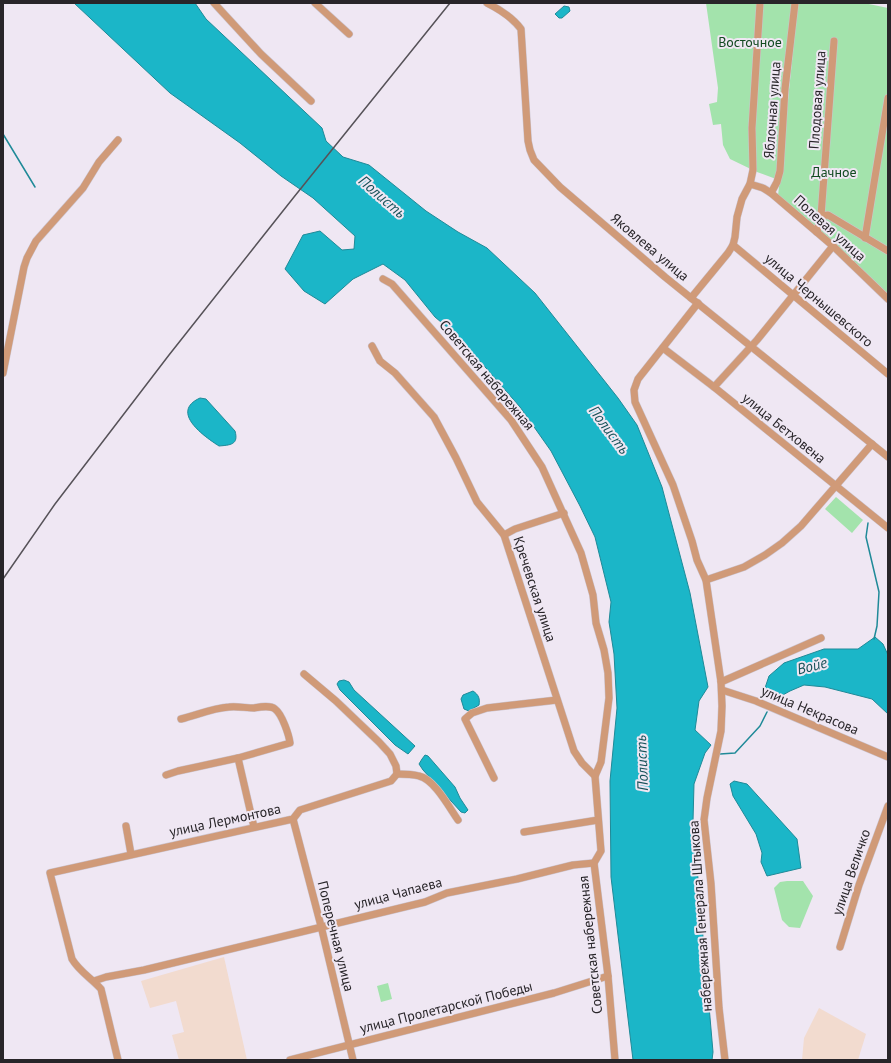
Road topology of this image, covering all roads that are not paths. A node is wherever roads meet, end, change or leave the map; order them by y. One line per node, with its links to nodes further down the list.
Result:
1 (315, 3): 6 (street)
2 (760, 3): 11 (street)
3 (795, 3): 12 (street, Яблочная улица)
4 (216, 4): 9 (street)
5 (489, 4): 21 (street, Яковлева улица)
6 (349, 34)
7 (834, 41): 13 (street, Плодовая улица)
8 (888, 98): 15 (street)
9 (311, 101)
10 (118, 140): 27 (street)
11 (750, 184): 12 (street, Полевая улица); 16 (street)
12 (771, 193): 14 (street, Полевая улица)
13 (821, 216): 14 (street, Плодовая улица); 15 (street)
14 (817, 232): 17 (street, Полевая улица)
15 (864, 238): 18 (street)
16 (733, 245): 20 (street, улица Чернышевского); 21 (street)
17 (833, 246): 20 (street); 22 (street, Полевая улица)
18 (888, 251)
19 (383, 279): 33 (street, Советская набережная)
20 (793, 295): 25 (street); 28 (street, улица Чернышевского)
21 (691, 298): 23 (street, Яковлева улица)
22 (888, 299)
23 (698, 304): 25 (street, Яковлева улица); 26 (street, набережная Генерала Штыкова)
24 (372, 346): 35 (street, Кречевская улица)
25 (751, 346): 29 (street); 30 (street, Яковлева улица)
26 (663, 348): 29 (street, улица Бетховена); 36 (street, набережная Генерала Штыкова)
27 (3, 373)
28 (888, 374)
29 (714, 387): 32 (street, улица Бетховена)
30 (872, 444): 31 (street, Яковлева улица); 32 (street)
31 (887, 454)
32 (836, 486): 34 (street, улица Бетховена); 36 (street)
33 (564, 513): 35 (street); 46 (street, Советская набережная)
34 (888, 528)
35 (504, 535): 40 (street, Кречевская улица)
36 (706, 580): 39 (street, набережная Генерала Штыкова)
37 (821, 638): 39 (street)
38 (304, 674): 44 (street)
39 (721, 686): 42 (street, улица Некрасова); 66 (street, набережная Генерала Штыкова)
40 (557, 700): 46 (street, Кречевская улица); 47 (street)
41 (181, 719): 43 (street)
42 (888, 757)
43 (238, 758): 45 (street); 53 (street)
44 (397, 774): 49 (street, улица Лермонтова); 50 (street)
45 (166, 775)
46 (595, 776): 51 (street, Советская набережная)
47 (494, 778)
48 (888, 806): 58 (street, улица Величко)
49 (293, 819): 53 (street, улица Лермонтова); 57 (street, Поперечная улица)
50 (458, 820)
51 (598, 820): 54 (street); 56 (street, Советская набережная)
52 (126, 826): 55 (street)
53 (254, 827): 55 (street, улица Лермонтова)
54 (524, 832)
55 (131, 854): 60 (street, улица Лермонтова)
56 (594, 864): 57 (street, улица Чапаева); 59 (street, Советская набережная)
57 (321, 926): 60 (street, улица Чапаева); 61 (street, Поперечная улица)
58 (840, 947)
59 (608, 976): 61 (street, улица Пролетарской Победы); 65 (street, Советская набережная)
60 (94, 981): 62 (street)
61 (349, 1045): 63 (street, улица Пролетарской Победы); 64 (street, Поперечная улица)
62 (118, 1060)
63 (290, 1060)
64 (353, 1060)
65 (614, 1060)
66 (725, 1060)

